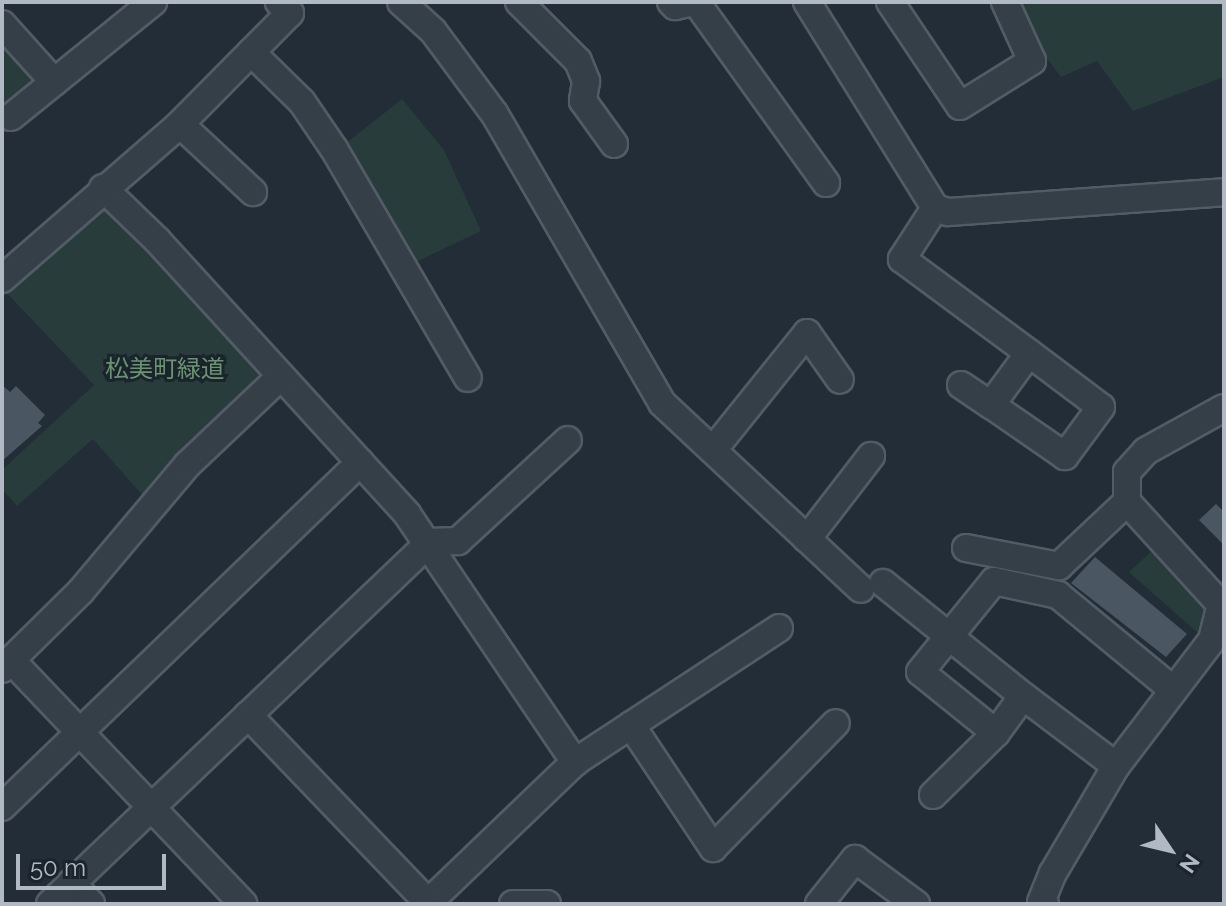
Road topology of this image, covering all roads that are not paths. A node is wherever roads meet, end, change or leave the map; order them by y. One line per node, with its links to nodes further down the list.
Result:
1 (153, 2): 12 (street)
2 (402, 2): 30 (street)
3 (519, 2): 15 (street)
4 (671, 2): 5 (street)
5 (695, 2): 16 (street)
6 (807, 2): 20 (street)
7 (890, 2): 8 (street)
8 (1005, 2)
9 (288, 6): 11 (street)
10 (2, 24): 12 (street)
11 (251, 52): 14 (street); 24 (street)
12 (54, 82): 13 (street)
13 (11, 117)
14 (180, 124): 17 (street); 18 (street)
15 (614, 144)
16 (826, 183)
17 (103, 188): 21 (street); 23 (street)
18 (253, 192)
19 (1224, 192): 20 (street)
20 (935, 208): 22 (street)
21 (2, 279)
22 (1029, 353): 27 (street); 27 (street)
23 (279, 378): 32 (street); 40 (street)
24 (468, 378)
25 (840, 380): 30 (street)
26 (961, 385): 27 (street)
27 (991, 405)
28 (1224, 408): 33 (street)
29 (568, 440): 35 (street)
30 (713, 450): 34 (street)
31 (871, 456): 34 (street)
32 (360, 462): 35 (street); 46 (street)
33 (1127, 502): 36 (street); 37 (street)
34 (807, 539): 39 (street)
35 (430, 542): 43 (street); 48 (street)
36 (966, 548)
37 (1223, 606): 41 (street)
38 (779, 628): 45 (street)
39 (948, 636): 41 (street); 42 (street); 47 (street)
40 (7, 665): 46 (street)
41 (1171, 688): 49 (street)
42 (1023, 696): 47 (street); 49 (street)
43 (248, 715): 52 (street); 57 (street)
44 (836, 723): 45 (street)
45 (631, 725): 48 (street)
46 (80, 732): 51 (street); 52 (street)
47 (996, 733): 50 (street)
48 (575, 762): 57 (street)
49 (1116, 766): 62 (street)
50 (933, 795)
51 (2, 807)
52 (152, 807): 53 (street); 56 (street)
53 (71, 883): 54 (street); 55 (street)
54 (50, 904)
55 (91, 904)
56 (243, 904)
57 (427, 904)
58 (513, 904): 59 (street)
59 (547, 904)
60 (819, 904): 61 (street)
61 (916, 904)
62 (1045, 904)

